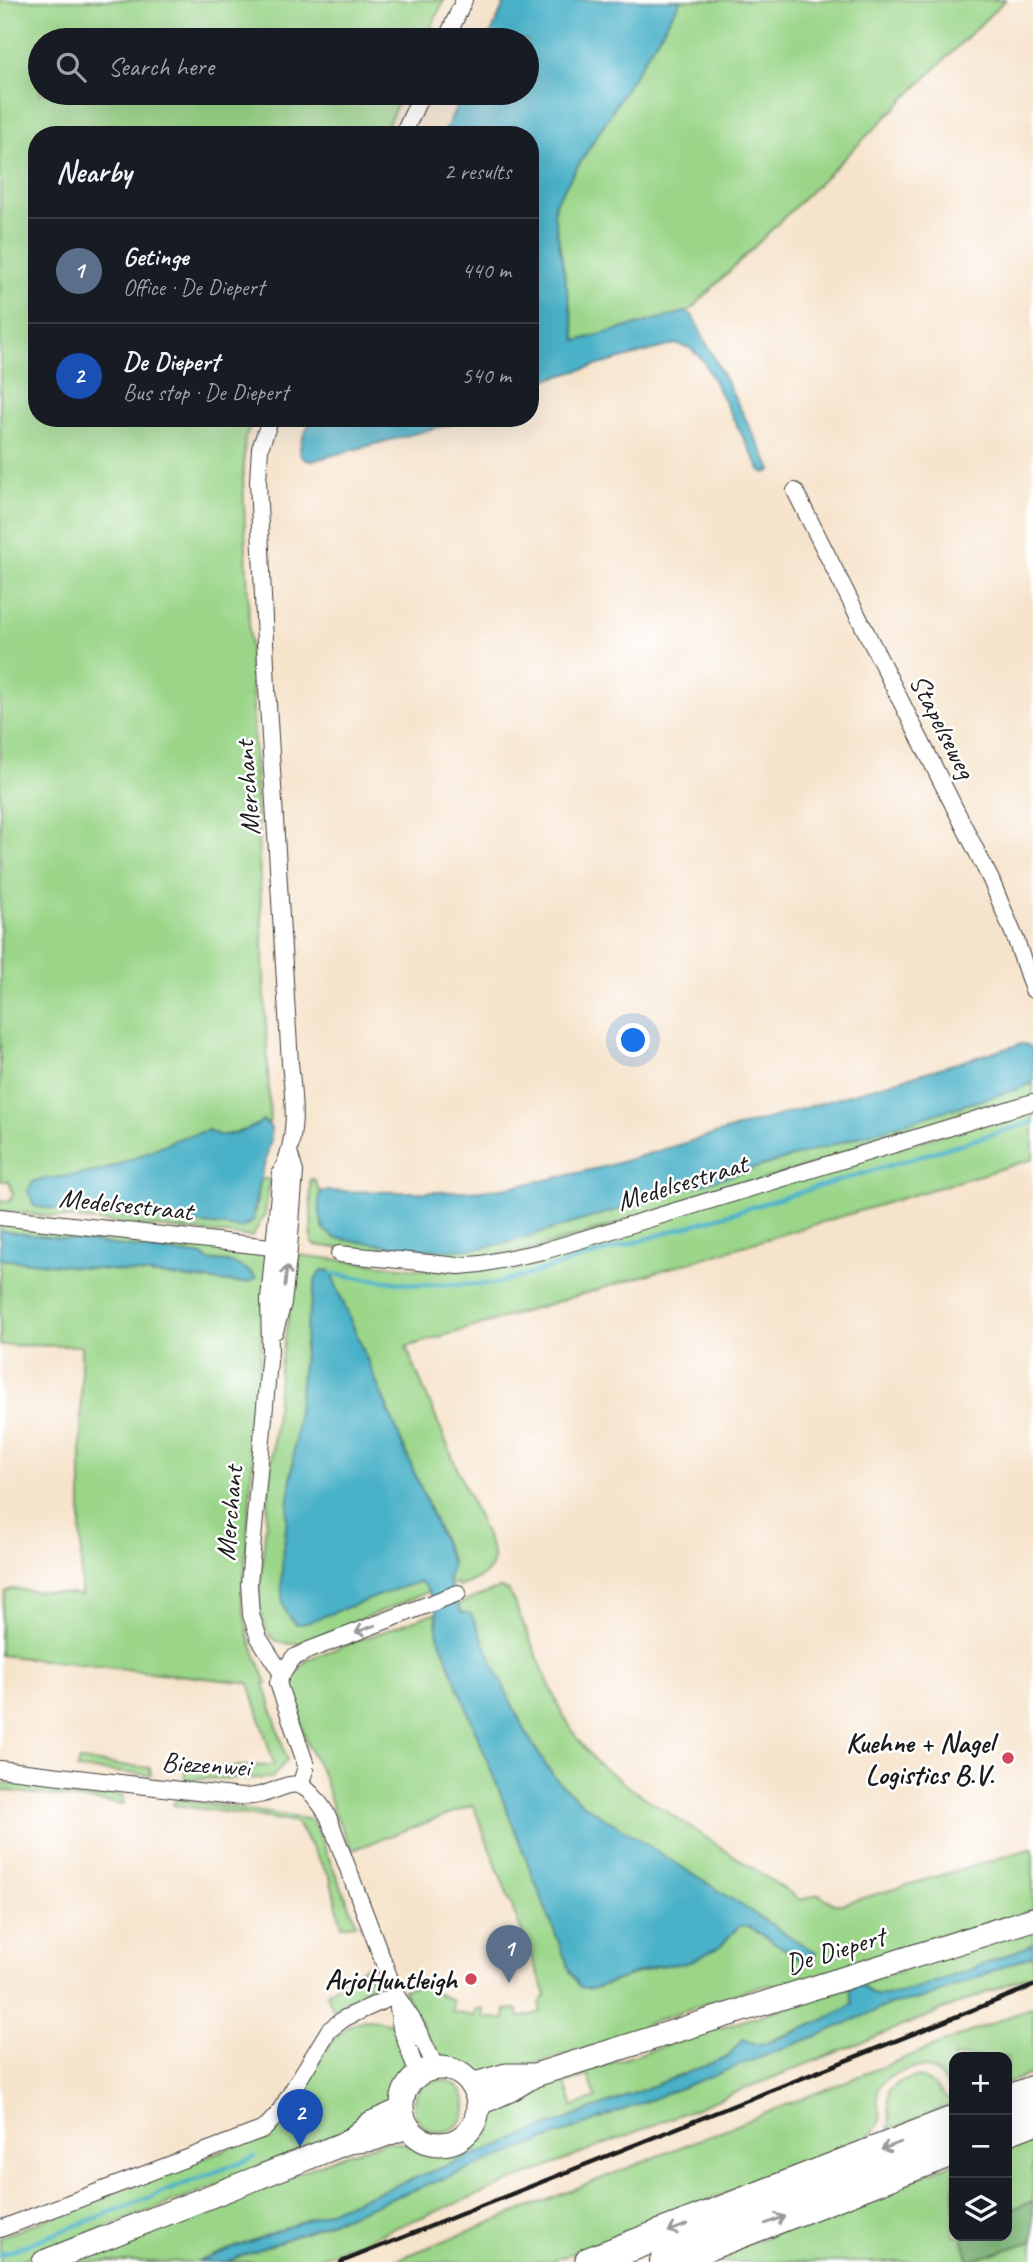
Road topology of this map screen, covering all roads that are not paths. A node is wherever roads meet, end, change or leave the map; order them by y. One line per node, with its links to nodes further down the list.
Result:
1 (464, 0): 2 (street)
2 (451, 28)
3 (417, 105): 4 (street)
4 (407, 126)
5 (268, 427): 10 (street, Merchant)
6 (795, 491): 7 (street, Stapelseweg)
7 (1033, 990)
8 (1033, 1102): 11 (street, Medelsestraat)
9 (0, 1217): 10 (street, Medelsestraat)
10 (281, 1248): 13 (street, Merchant)
11 (339, 1254)
12 (458, 1593): 13 (street, one-way to 13)
13 (282, 1674): 15 (street, Merchant)
14 (0, 1769): 15 (street, Biezenwei)
15 (300, 1786): 17 (street)
16 (1033, 1919): 20 (main road, De Diepert)
17 (396, 1995): 18 (street); 27 (street)
18 (427, 2071): 20 (main road); 22 (main road)
19 (1033, 2091): 21 (highway)
20 (475, 2094): 22 (main road)
21 (1012, 2099)
22 (404, 2118): 28 (main road)
23 (1033, 2120): 25 (highway)
24 (949, 2124): 29 (highway, one-way to 29)
25 (1012, 2128)
26 (949, 2152): 30 (highway, one-way to 26)
27 (0, 2229)
28 (44, 2262)
29 (590, 2262)
30 (665, 2262)

